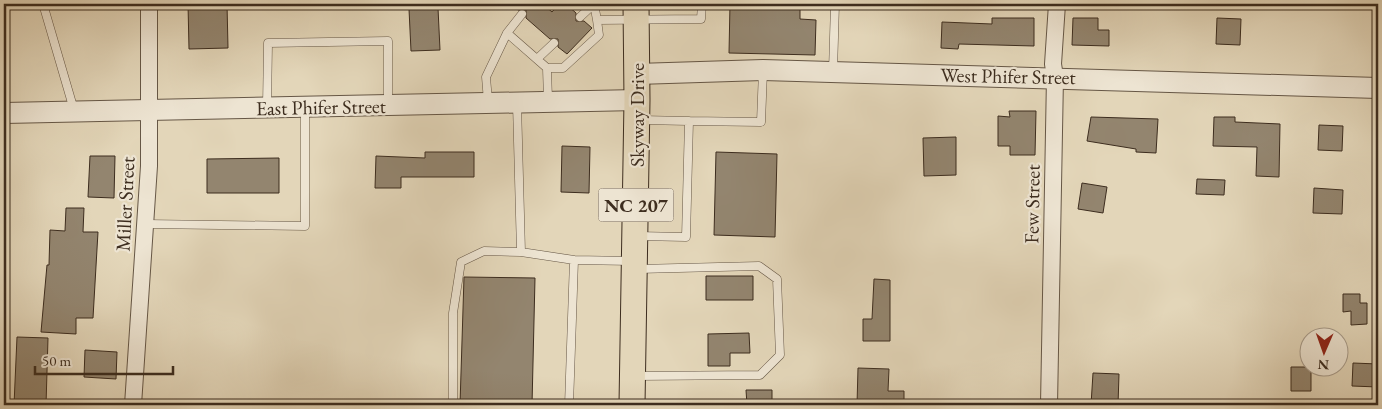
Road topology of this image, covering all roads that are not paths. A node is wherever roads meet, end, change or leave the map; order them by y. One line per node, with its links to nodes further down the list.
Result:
1 (44, 4): 28 (lane)
2 (149, 4): 26 (street, Miller Street)
3 (594, 4): 9 (lane); 10 (lane)
4 (702, 4): 7 (lane)
5 (835, 4): 16 (lane)
6 (1057, 4): 18 (street, Few Street)
7 (636, 11): 10 (lane); 17 (main road, Skyway Drive / NC 207)
8 (522, 14): 11 (lane)
9 (580, 17)
10 (597, 20): 14 (lane)
11 (507, 33): 13 (lane); 21 (lane)
12 (554, 42): 13 (lane)
13 (537, 59): 14 (lane)
14 (547, 68): 20 (lane)
15 (763, 70): 16 (street, West Phifer Street); 17 (street, West Phifer Street); 30 (lane)
16 (833, 73): 18 (street, West Phifer Street)
17 (637, 74): 27 (main road, Skyway Drive / NC 207)
18 (1056, 77): 19 (street, West Phifer Street); 41 (street, Few Street)
19 (1378, 88)
20 (548, 102): 22 (street, East Phifer Street); 27 (street, East Phifer Street)
21 (488, 103): 22 (street, East Phifer Street); 23 (street, East Phifer Street)
22 (517, 103): 33 (lane)
23 (388, 105): 24 (street, East Phifer Street); 25 (lane)
24 (305, 107): 25 (street, East Phifer Street); 31 (lane)
25 (267, 108): 26 (street, East Phifer Street)
26 (149, 110): 28 (street, East Phifer Street); 31 (street, Miller Street)
27 (637, 110): 30 (lane); 32 (main road, Skyway Drive / NC 207)
28 (75, 112): 29 (street, East Phifer Street)
29 (4, 113)
30 (689, 121): 32 (lane)
31 (146, 224): 37 (street, Miller Street)
32 (635, 236): 35 (main road, Skyway Drive / NC 207)
33 (521, 252): 34 (lane); 38 (lane)
34 (574, 260): 35 (lane); 39 (lane)
35 (634, 265): 36 (main road, Skyway Drive / NC 207); 36 (lane)
36 (633, 376): 40 (main road, Skyway Drive / NC 207)
37 (134, 405)
38 (453, 405)
39 (568, 405)
40 (632, 405)
41 (1049, 405)

